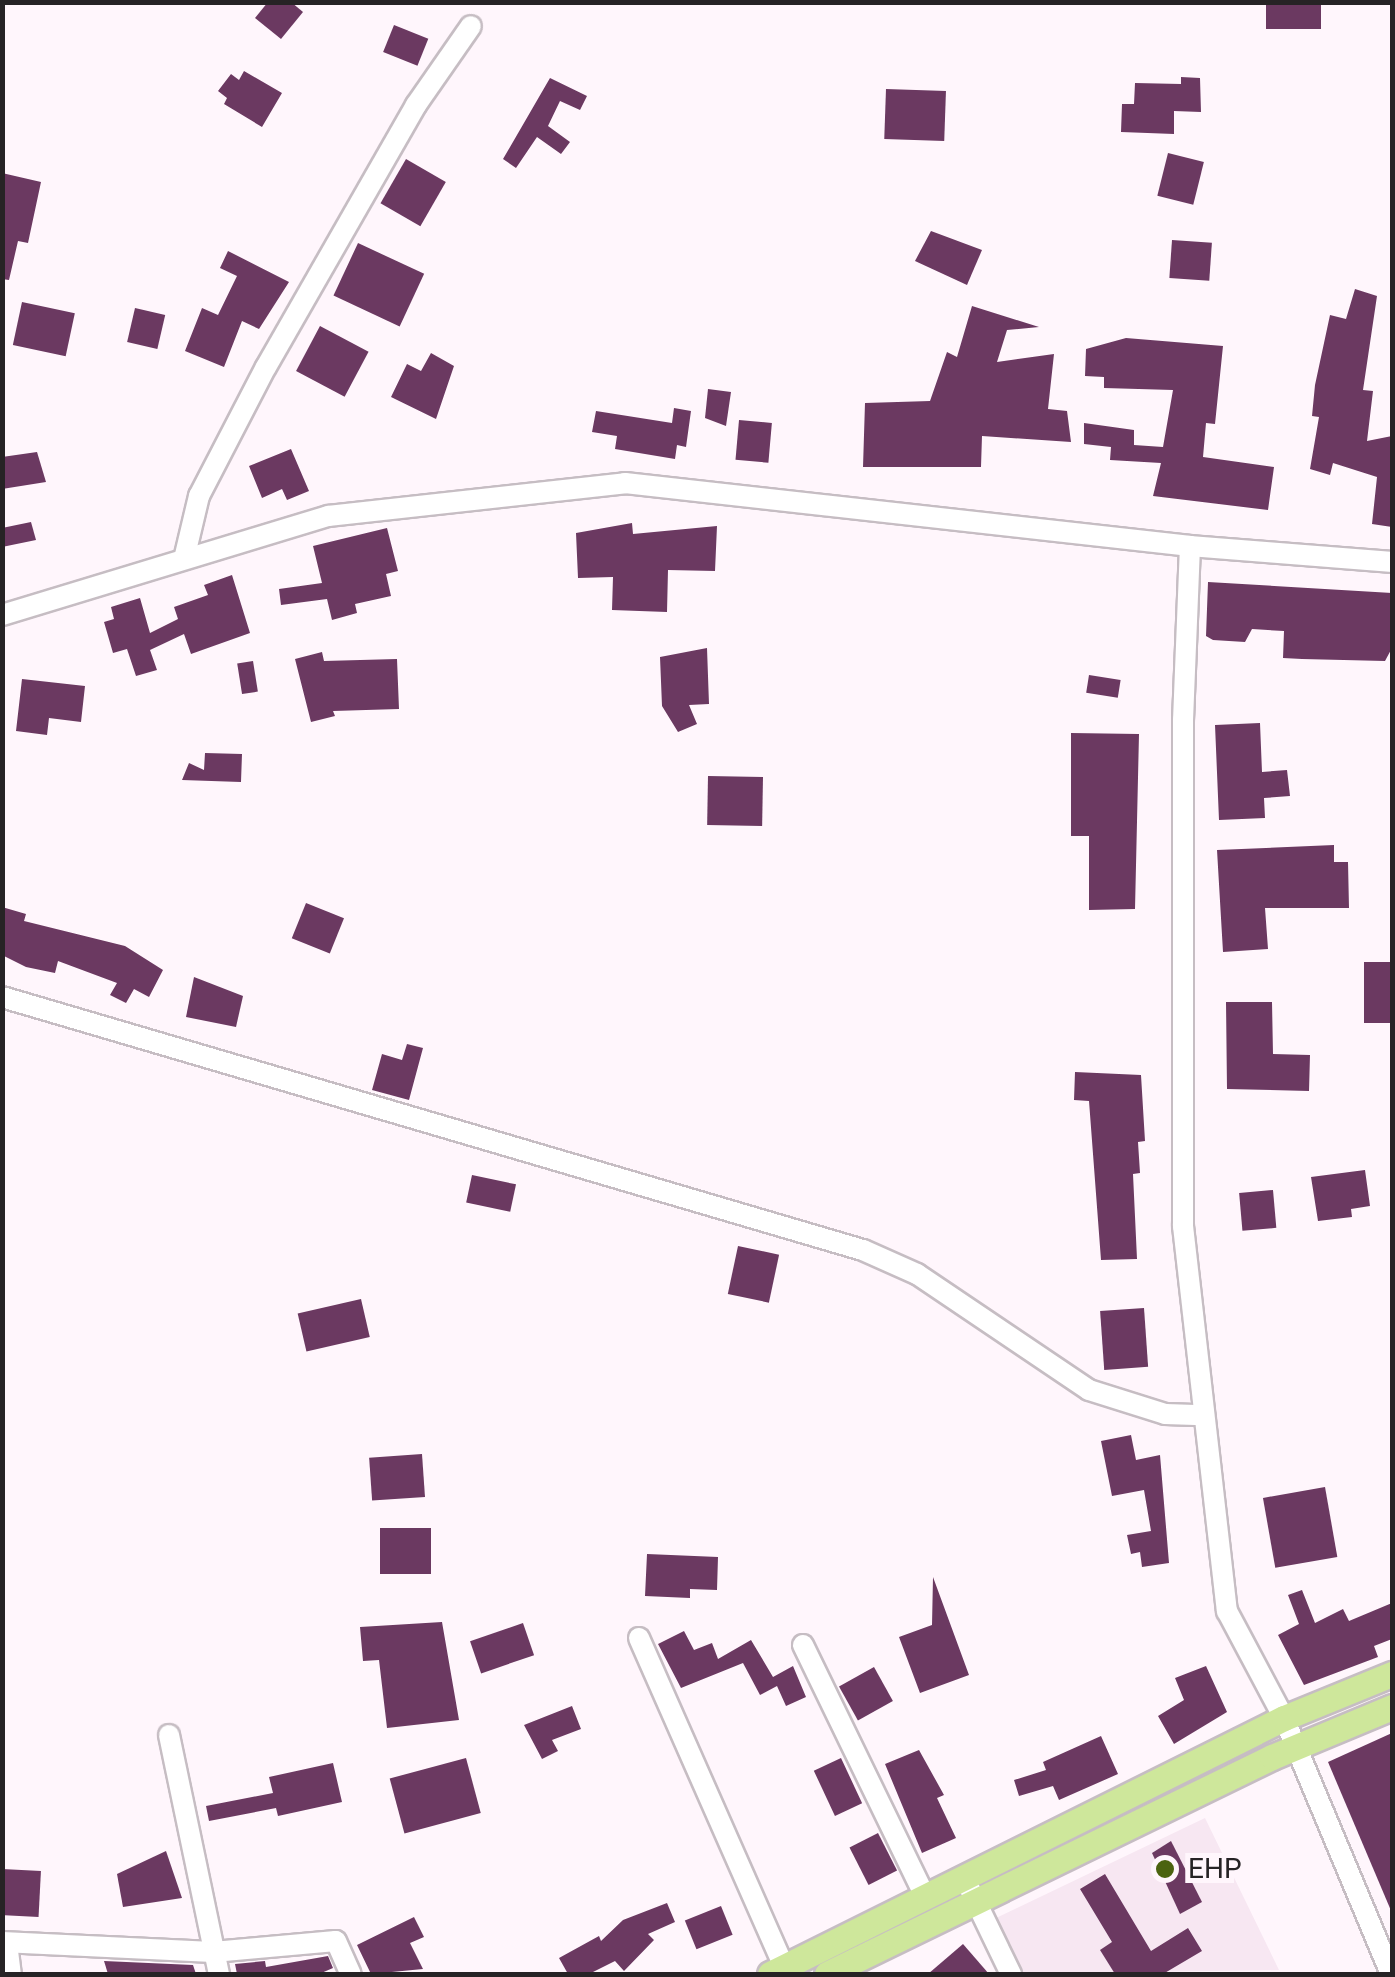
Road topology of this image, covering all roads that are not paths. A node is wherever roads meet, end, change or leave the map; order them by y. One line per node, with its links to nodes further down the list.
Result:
1 (471, 26): 3 (street)
2 (1190, 546): 3 (street); 4 (street); 7 (street)
3 (184, 559): 5 (street)
4 (1392, 562)
5 (2, 615)
6 (2, 996): 7 (street)
7 (1204, 1415): 12 (street)
8 (638, 1638): 19 (street)
9 (803, 1645): 16 (street)
10 (1392, 1674): 12 (main road)
11 (1392, 1707): 14 (main road)
12 (1284, 1718): 14 (street); 15 (main road)
13 (168, 1734): 18 (street)
14 (1294, 1750): 15 (main road); 25 (street)
15 (971, 1890): 16 (main road); 23 (main road); 24 (street)
16 (926, 1898): 19 (main road)
17 (5, 1942): 18 (street); 20 (street)
18 (214, 1952): 21 (street); 22 (street)
19 (781, 1972)
20 (11, 1974)
21 (219, 1974)
22 (350, 1974)
23 (826, 1974)
24 (1011, 1974)
25 (1391, 1974)

